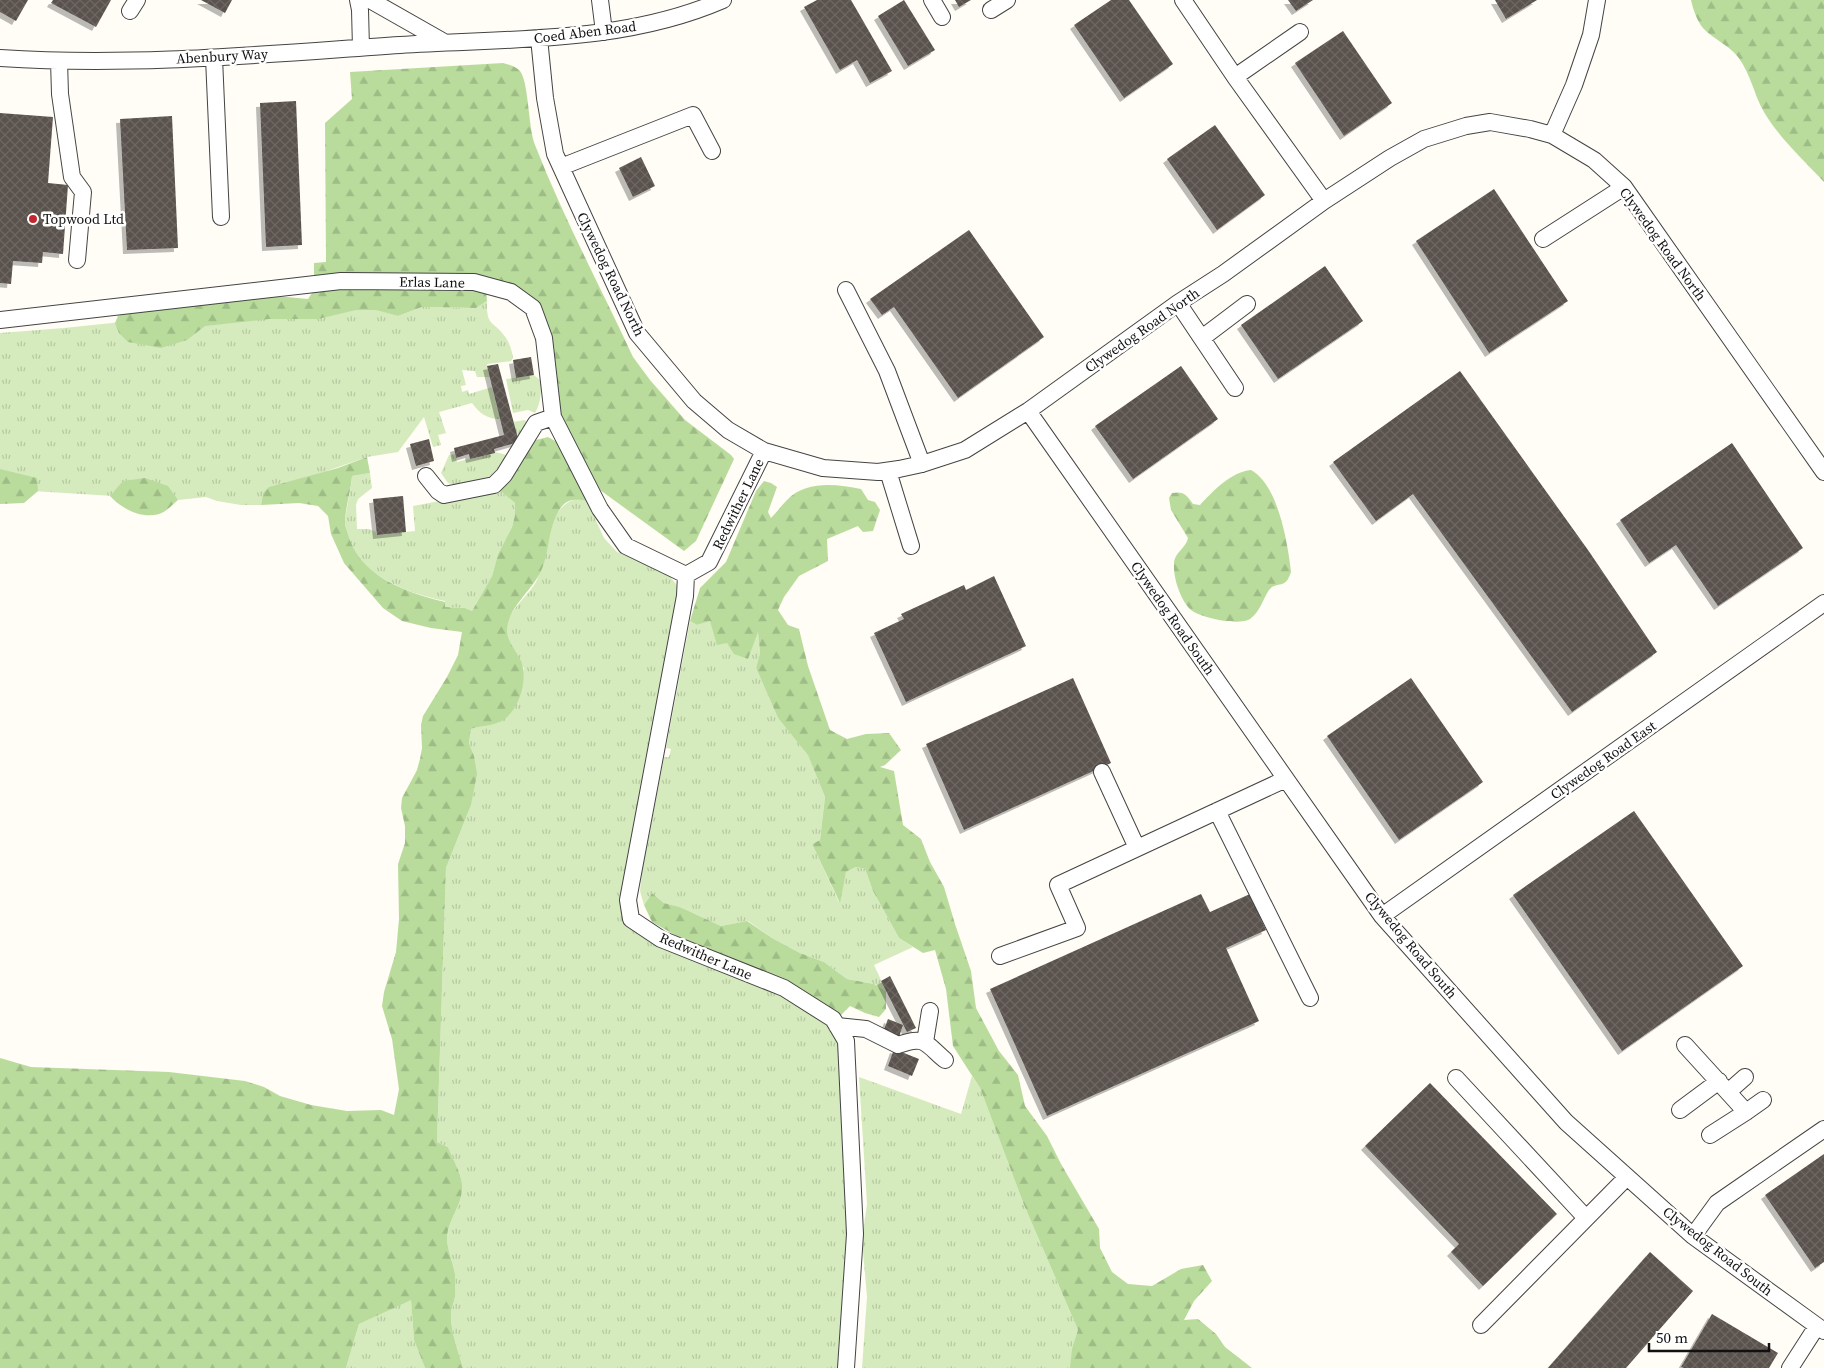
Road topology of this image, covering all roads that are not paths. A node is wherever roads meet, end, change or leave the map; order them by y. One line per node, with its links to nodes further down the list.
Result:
1 (358, 0): 15 (street)
2 (370, 0): 14 (street)
3 (600, 0): 11 (street)
4 (723, 0): 11 (street, Coed Aben Road)
5 (932, 0): 10 (street)
6 (1007, 0): 9 (street)
7 (1183, 0): 19 (street)
8 (1597, 0): 20 (street)
9 (991, 10)
10 (942, 17)
11 (604, 32): 13 (street, Coed Aben Road)
12 (1300, 32): 19 (street)
13 (539, 38): 14 (street, Coed Aben Road); 22 (street, Clywedog Road North)
14 (444, 42): 15 (street, Abenbury Way)
15 (361, 48): 17 (street, Abenbury Way)
16 (0, 58): 18 (street, Abenbury Way)
17 (214, 58): 18 (street, Abenbury Way); 25 (street)
18 (59, 61): 27 (street)
19 (1235, 77): 24 (street)
20 (1552, 135): 23 (street, Clywedog Road North); 24 (street, Clywedog Road North)
21 (712, 151): 22 (street)
22 (561, 167): 36 (street, Clywedog Road North)
23 (1624, 187): 26 (street); 39 (street, Clywedog Road North)
24 (1324, 201): 29 (street, Clywedog Road North)
25 (221, 217)
26 (1543, 239)
27 (77, 260)
28 (846, 290): 37 (street)
29 (1178, 303): 32 (street); 34 (street, Clywedog Road North)
30 (1247, 304): 32 (street)
31 (0, 320): 35 (street, Erlas Lane)
32 (1202, 338): 33 (street)
33 (1235, 388)
34 (1028, 411): 37 (street, Clywedog Road North); 45 (street, Clywedog Road South)
35 (552, 417): 40 (street); 42 (street, Erlas Lane)
36 (764, 451): 38 (street, Clywedog Road North); 42 (street, Redwither Lane)
37 (922, 464): 38 (street, Clywedog Road North)
38 (888, 471): 41 (street)
39 (1824, 472)
40 (426, 476)
41 (911, 546)
42 (686, 575): 52 (street, Redwither Lane)
43 (1824, 604): 48 (street, Clywedog Road East)
44 (1102, 772): 47 (street)
45 (1286, 779): 46 (street); 48 (street, Clywedog Road South)
46 (1217, 811): 47 (street); 50 (street)
47 (1137, 848): 49 (street)
48 (1382, 916): 64 (street, Clywedog Road South)
49 (1000, 956)
50 (1310, 998)
51 (930, 1011): 53 (street)
52 (837, 1026): 53 (street); 69 (street, Redwither Lane)
53 (924, 1042): 55 (street)
54 (1685, 1045): 58 (street)
55 (944, 1060)
56 (1745, 1077): 58 (street)
57 (1456, 1078): 65 (street)
58 (1723, 1086): 60 (street); 61 (street)
59 (1763, 1100): 61 (street)
60 (1680, 1110)
61 (1746, 1112): 63 (street)
62 (1824, 1129): 66 (street)
63 (1710, 1135)
64 (1627, 1177): 65 (street); 66 (street, Clywedog Road South)
65 (1586, 1218): 67 (street)
66 (1693, 1236): 68 (street, Clywedog Road South)
67 (1481, 1325)
68 (1820, 1329): 70 (street)
69 (846, 1368)
70 (1790, 1368)

